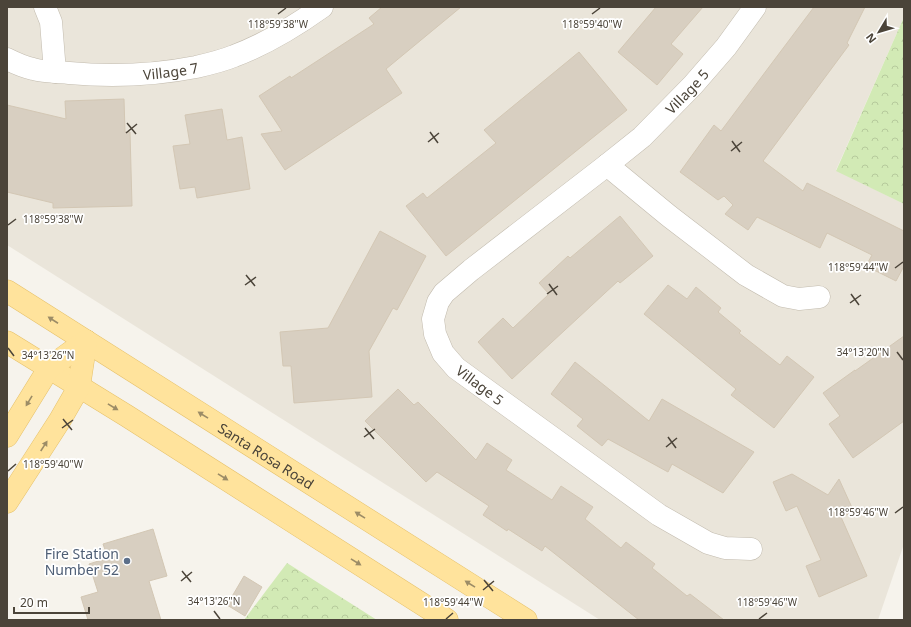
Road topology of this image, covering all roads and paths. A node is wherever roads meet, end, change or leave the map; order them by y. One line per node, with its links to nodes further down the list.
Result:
1 (45, 7): 5 (street)
2 (322, 7): 5 (street, Village 7)
3 (755, 7): 6 (street, Village 5)
4 (7, 59): 5 (street, Village 7)
5 (55, 72)
6 (607, 165): 8 (street); 15 (street, Village 5)
7 (7, 291): 9 (main road, Santa Rosa Road, one-way to 7)
8 (819, 297)
9 (86, 341): 11 (main road); 12 (main road); 17 (main road, Santa Rosa Road, one-way to 9)
10 (7, 342): 11 (main road)
11 (49, 368): 12 (main road); 13 (main road, one-way to 13)
12 (79, 387): 14 (main road, one-way to 12); 16 (main road, one-way to 16)
13 (7, 436)
14 (7, 502)
15 (751, 549)
16 (447, 620)
17 (526, 620)

